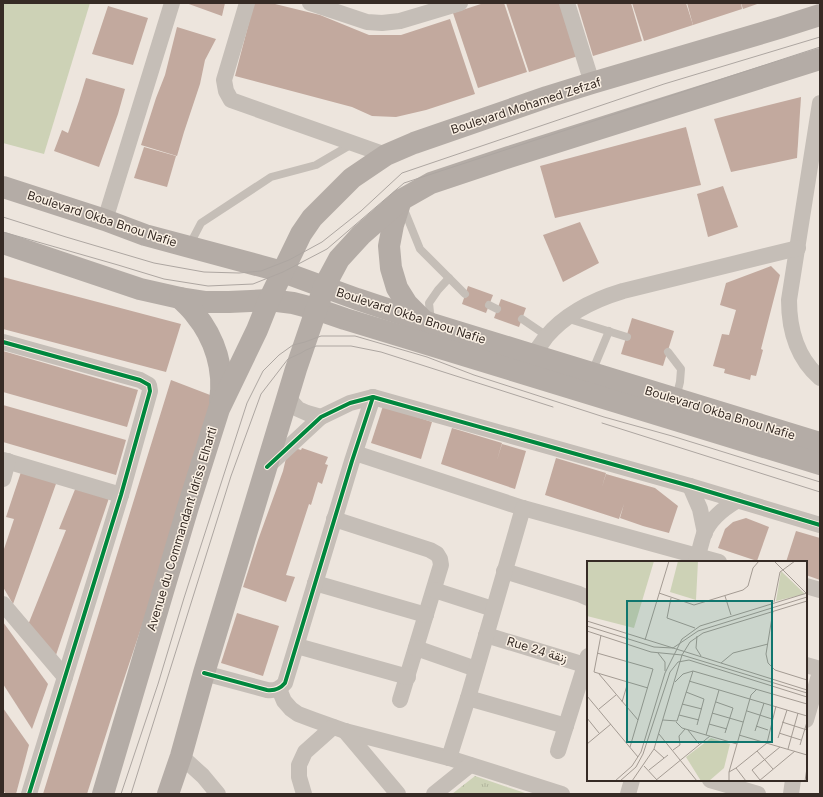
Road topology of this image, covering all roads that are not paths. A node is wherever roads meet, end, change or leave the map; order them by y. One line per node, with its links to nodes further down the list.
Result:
1 (172, 3): 15 (street)
2 (247, 3): 11 (street)
3 (310, 3): 4 (street)
4 (460, 3)
5 (567, 3): 8 (street)
6 (820, 15): 8 (main road, Boulevard Mohamed Zefzaf)
7 (820, 59): 14 (main road)
8 (592, 83): 12 (main road, Boulevard Mohamed Zefzaf)
9 (820, 103): 10 (street)
10 (818, 127): 19 (street)
11 (353, 143): 12 (street); 18 (lane)
12 (386, 155): 16 (main road, Boulevard Mohamed Zefzaf)
13 (3, 187): 15 (main road, Boulevard Okba Bnou Nafie)
14 (401, 200): 22 (lane); 23 (main road); 32 (main road)
15 (105, 220): 18 (main road, Boulevard Okba Bnou Nafie)
16 (300, 234): 20 (main road); 21 (main road, Boulevard Mohamed Zefzaf)
17 (3, 243): 25 (main road, Boulevard Okba Bnou Nafie)
18 (189, 247): 20 (main road, Boulevard Okba Bnou Nafie)
19 (798, 248): 30 (street); 40 (street)
20 (240, 261): 21 (main road, Boulevard Okba Bnou Nafie)
21 (283, 272): 23 (main road, Boulevard Okba Bnou Nafie); 26 (main road, Avenue du Commandant Idriss Elharti)
22 (449, 278): 24 (lane); 32 (lane)
23 (324, 287): 28 (main road); 32 (main road, Boulevard Okba Bnou Nafie)
24 (465, 294)
25 (180, 298): 26 (main road, Boulevard Okba Bnou Nafie); 44 (main road)
26 (269, 300): 28 (main road, Boulevard Okba Bnou Nafie); 44 (main road, Avenue du Commandant Idriss Elharti)
27 (489, 305): 29 (lane)
28 (316, 309): 41 (main road); 49 (main road, Boulevard Okba Bnou Nafie)
29 (498, 309)
30 (566, 318): 33 (lane); 34 (street)
31 (522, 319): 34 (lane)
32 (429, 323): 38 (main road, Boulevard Okba Bnou Nafie)
33 (609, 331): 35 (lane); 39 (lane)
34 (547, 336): 38 (street)
35 (626, 337)
36 (3, 342): 53 (street)
37 (668, 352): 43 (lane)
38 (533, 354): 39 (main road, Boulevard Okba Bnou Nafie)
39 (592, 373): 43 (main road, Boulevard Okba Bnou Nafie)
40 (820, 378)
41 (287, 397): 45 (street); 50 (main road)
42 (373, 397): 45 (street); 47 (street); 52 (street)
43 (676, 399): 46 (main road, Boulevard Okba Bnou Nafie)
44 (219, 409): 94 (main road, Avenue du Commandant Idriss Elharti)
45 (321, 417): 50 (street)
46 (820, 443)
47 (355, 453): 55 (street); 56 (street)
48 (6, 460): 51 (street); 53 (street)
49 (820, 464)
50 (267, 467): 76 (main road)
51 (3, 479)
52 (690, 486): 54 (street); 58 (street)
53 (121, 495): 77 (street)
54 (738, 500): 57 (street); 58 (street)
55 (523, 508): 59 (street); 61 (street)
56 (334, 520): 62 (street); 64 (street)
57 (820, 524)
58 (705, 533): 59 (street)
59 (697, 559): 60 (street)
60 (712, 561)
61 (504, 571): 66 (street); 68 (street)
62 (315, 583): 69 (street); 71 (street)
63 (807, 586): 65 (street)
64 (434, 590): 68 (street); 69 (street)
65 (820, 590)
66 (587, 598)
67 (3, 604): 77 (street)
68 (493, 608): 70 (street)
69 (426, 615): 72 (street)
70 (486, 635): 73 (street, Rue 24 زنقة); 75 (street)
71 (297, 646): 78 (street); 80 (street)
72 (416, 648): 75 (street); 78 (street)
73 (587, 662): 84 (street)
74 (807, 666): 79 (street)
75 (476, 669): 81 (street)
76 (204, 673): 80 (street); 87 (main road)
77 (65, 677): 93 (street)
78 (408, 677): 82 (street)
79 (819, 677): 83 (street)
80 (280, 689): 85 (street)
81 (468, 698): 84 (street); 88 (street)
82 (400, 700)
83 (807, 717)
84 (566, 726): 86 (street)
85 (339, 729): 88 (street); 97 (street); 98 (street)
86 (558, 751)
87 (181, 756): 95 (main road); 96 (street)
88 (448, 758): 89 (street)
89 (470, 765): 99 (street); 100 (street)
90 (632, 781): 101 (street)
91 (713, 781): 102 (street)
92 (793, 781): 103 (street)
93 (29, 794)
94 (102, 794)
95 (168, 794)
96 (218, 794)
97 (304, 794)
98 (398, 794)
99 (434, 794)
100 (562, 794)
101 (628, 794)
102 (758, 794)
103 (791, 794)

